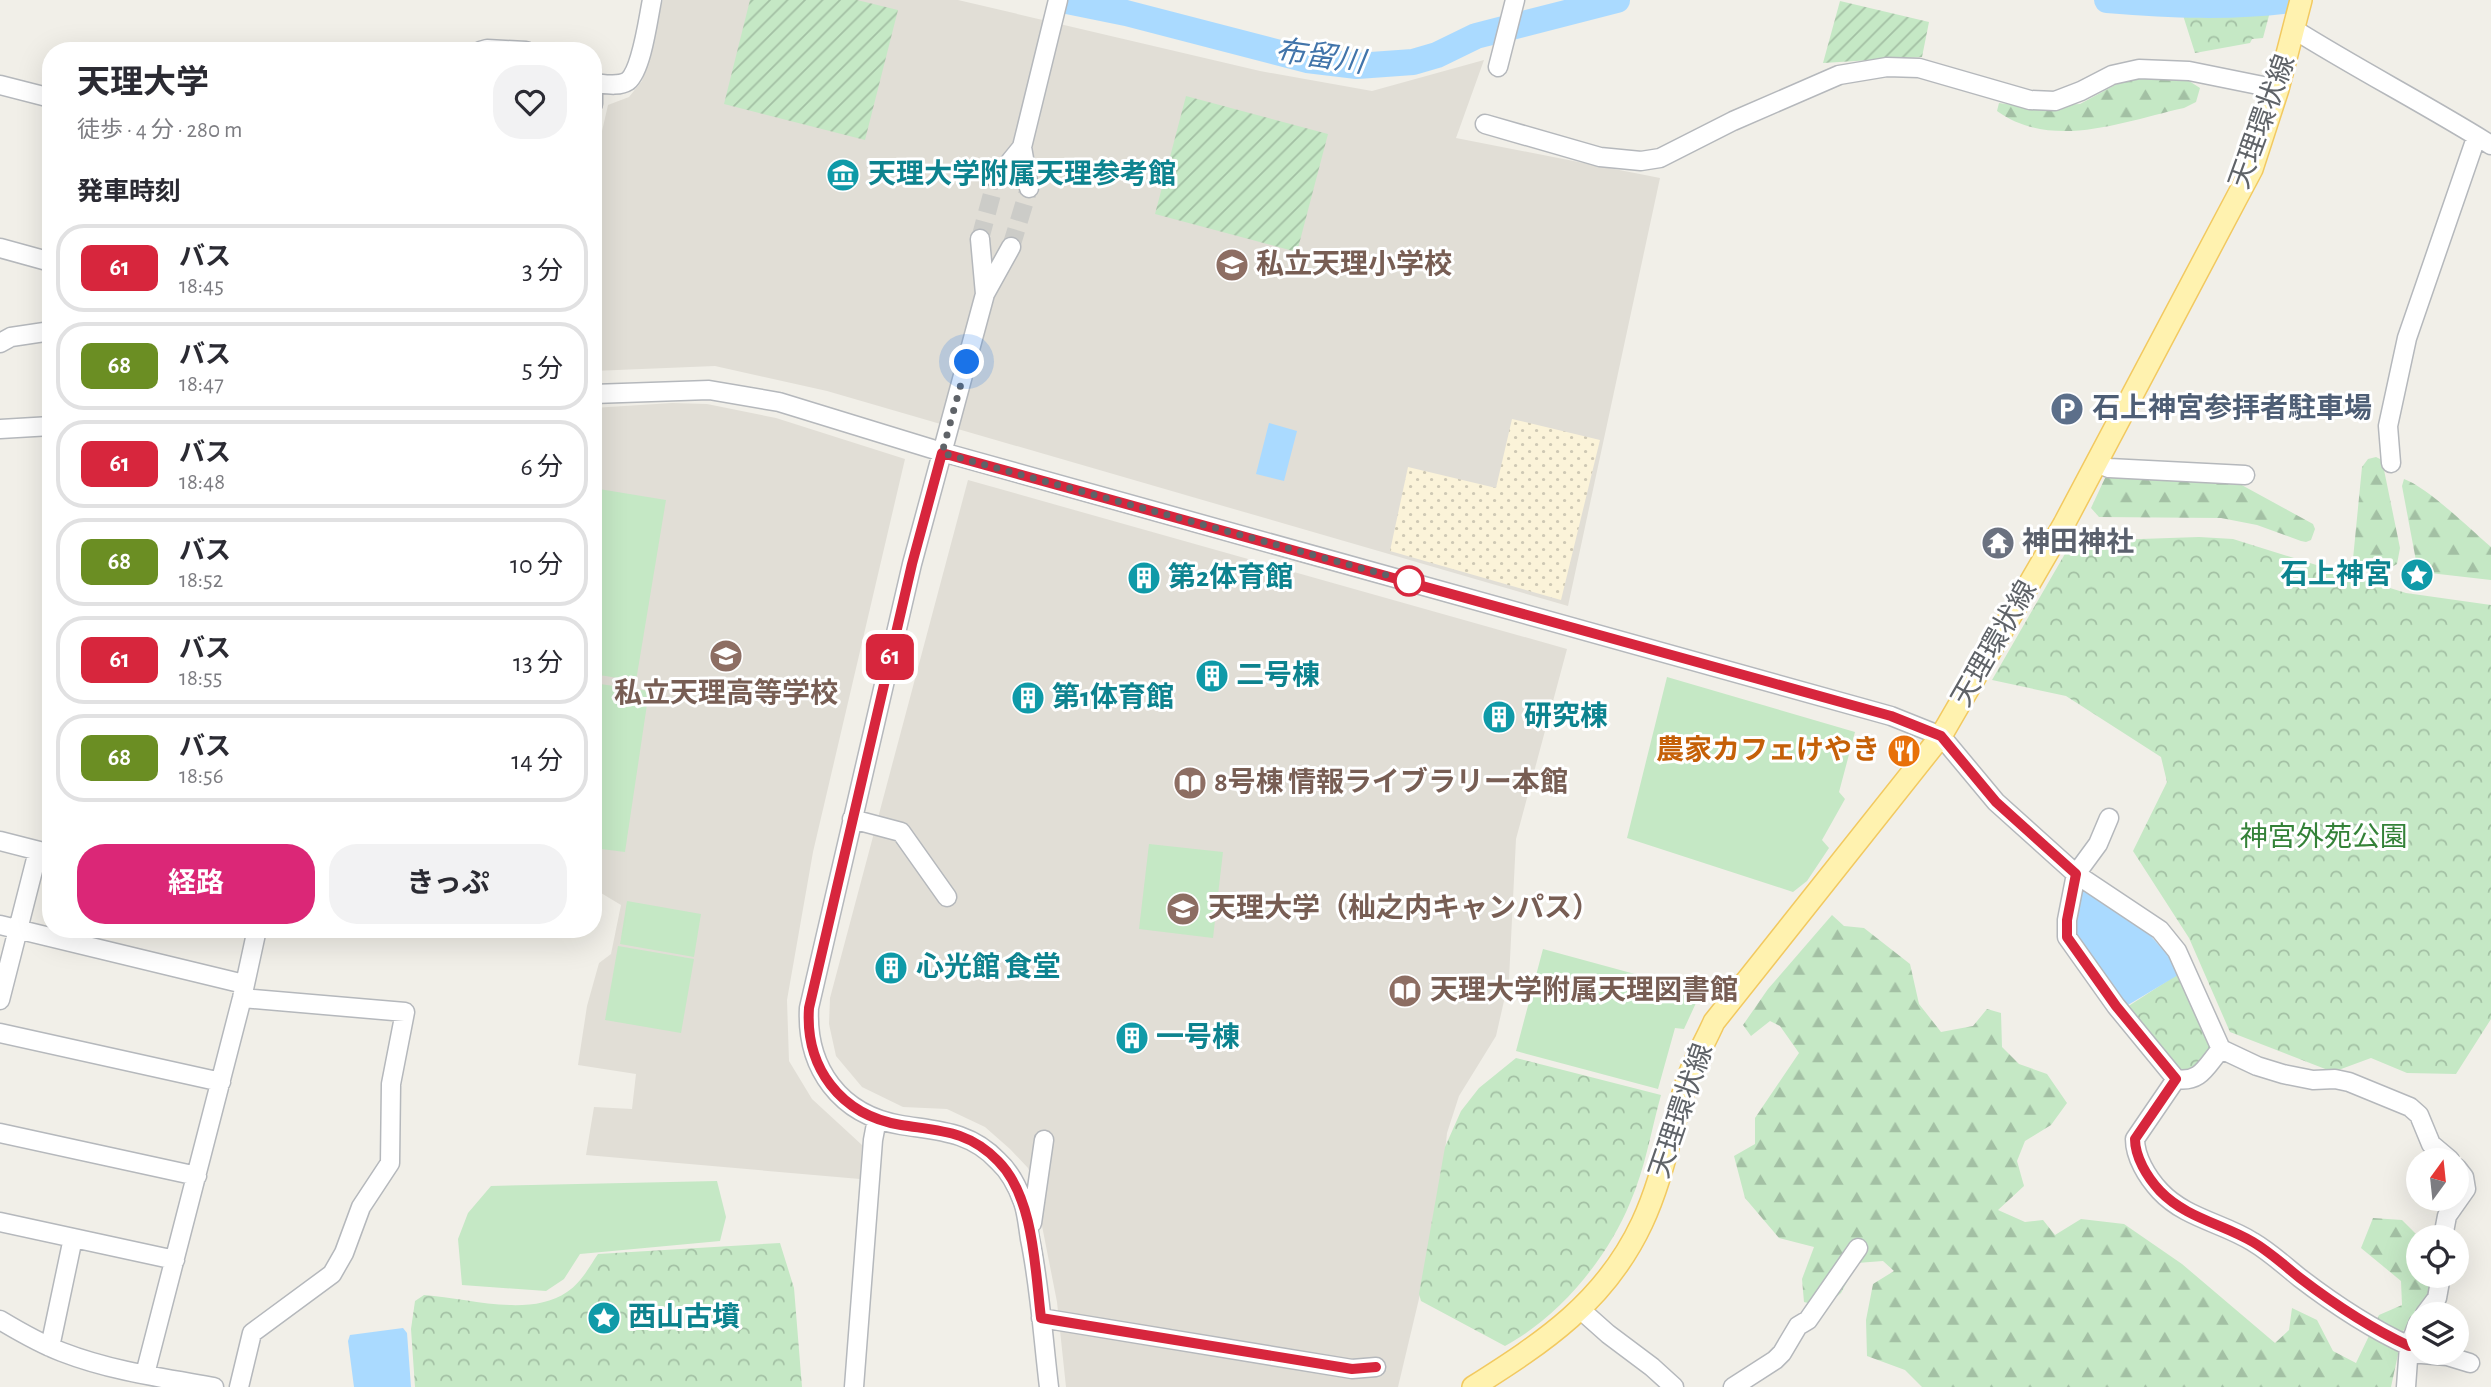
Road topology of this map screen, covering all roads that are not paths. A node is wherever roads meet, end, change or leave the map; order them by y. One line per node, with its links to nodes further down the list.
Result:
1 (652, 0): 6 (street)
2 (1058, 0): 12 (street)
3 (1515, 0): 5 (street)
4 (2298, 15): 8 (main road, 天理環状線); 11 (street)
5 (1498, 67)
6 (602, 83)
7 (0, 85): 9 (street)
8 (2278, 89): 10 (street); 26 (main road, 天理環状線)
9 (42, 96)
10 (1485, 124)
11 (2484, 141): 27 (street)
12 (1022, 147): 13 (street); 14 (street)
13 (996, 179)
14 (1028, 188)
15 (980, 239): 19 (street)
16 (1011, 247): 19 (street)
17 (0, 248): 18 (street)
18 (42, 260)
19 (985, 294): 25 (street)
20 (42, 332): 21 (street)
21 (0, 343)
22 (602, 394): 25 (street)
23 (42, 427): 24 (street)
24 (0, 429)
25 (942, 453): 29 (street); 31 (street)
26 (2096, 463): 28 (street); 29 (main road, 天理環状線)
27 (2391, 463)
28 (2245, 475)
29 (1941, 736): 35 (street); 57 (main road, 天理環状線)
30 (2109, 818): 35 (street)
31 (852, 819): 36 (street); 47 (street)
32 (0, 841): 33 (street)
33 (42, 851)
34 (42, 858): 37 (street)
35 (2076, 874): 44 (street); 45 (street)
36 (947, 897)
37 (8, 927): 38 (street); 42 (street)
38 (42, 936)
39 (48, 938): 41 (street)
40 (255, 938): 41 (street)
41 (243, 991): 46 (street); 66 (street)
42 (0, 1000)
43 (0, 1033): 46 (street)
44 (2221, 1049): 45 (street); 50 (street)
45 (2176, 1079): 61 (street)
46 (221, 1082): 51 (street)
47 (877, 1119): 53 (street); 67 (street)
48 (0, 1133): 51 (street)
49 (1044, 1140): 53 (street)
50 (2436, 1148)
51 (197, 1177): 56 (street)
52 (0, 1223): 54 (street)
53 (1030, 1237): 58 (street)
54 (73, 1238): 56 (street); 60 (street)
55 (1858, 1248): 71 (street)
56 (175, 1261): 64 (street)
57 (1581, 1310): 69 (main road, 天理環状線); 70 (street)
58 (1041, 1318): 63 (street); 68 (street)
59 (3, 1326): 60 (street)
60 (50, 1347): 64 (street)
61 (2406, 1348)
62 (2408, 1365): 72 (street)
63 (1376, 1367)
64 (134, 1378): 65 (street)
65 (214, 1387)
66 (239, 1387)
67 (854, 1387)
68 (1049, 1387)
69 (1472, 1387)
70 (1674, 1387)
71 (1733, 1387)
72 (2406, 1387)

